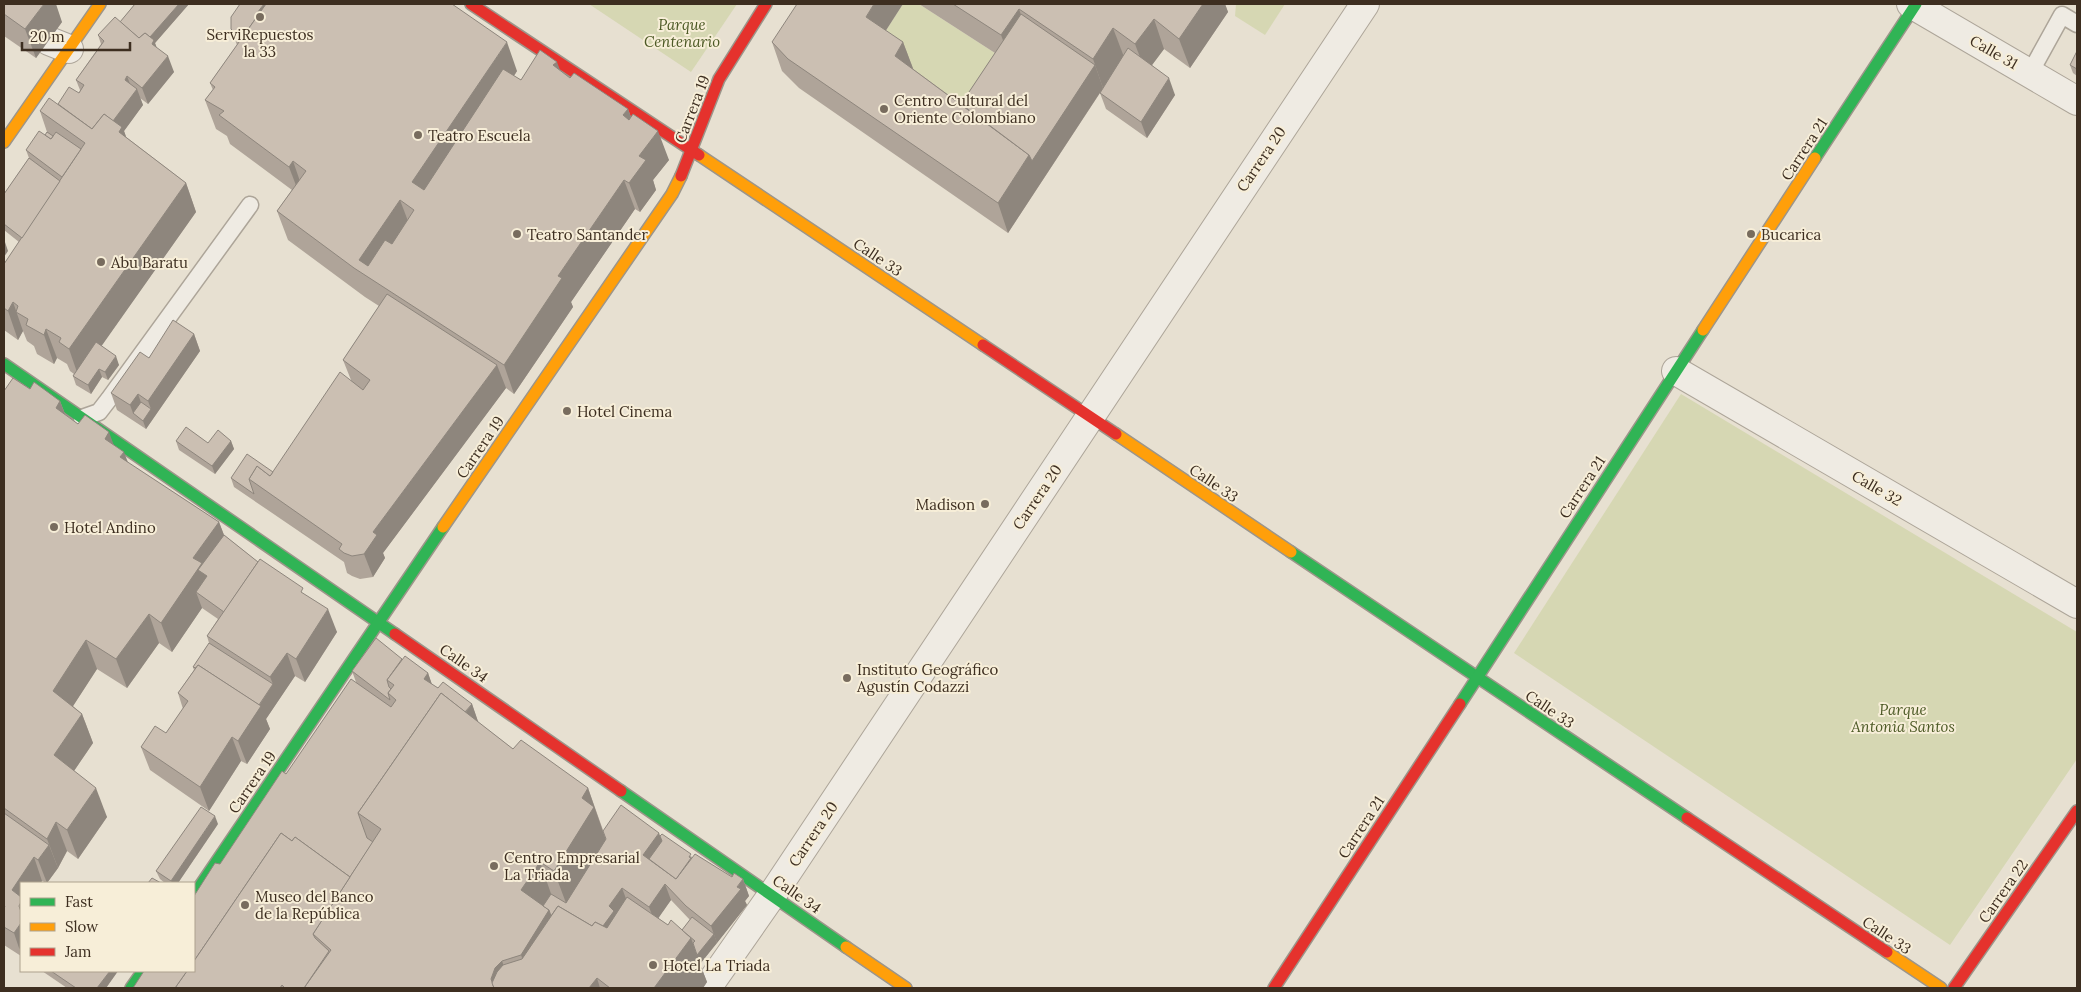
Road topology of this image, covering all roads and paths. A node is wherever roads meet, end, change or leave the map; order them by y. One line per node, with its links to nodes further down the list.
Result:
1 (100, 4): 8 (street)
2 (471, 4): 12 (street, Calle 33)
3 (766, 4): 12 (street, Carrera 19)
4 (1365, 4): 16 (street, Carrera 20)
5 (1914, 4): 9 (street, Calle 31); 15 (street, Carrera 21)
6 (4, 7): 8 (street)
7 (2077, 24): 9 (lane)
8 (69, 49): 11 (street)
9 (2030, 73): 10 (street, Calle 31)
10 (2077, 101)
11 (4, 142)
12 (692, 150): 16 (street, Calle 33); 21 (street, Carrera 19)
13 (250, 205): 17 (lane)
14 (4, 364): 17 (street, Calle 34)
15 (1676, 371): 20 (street, Calle 32); 22 (street, Carrera 21)
16 (1090, 417): 22 (street, Calle 33); 27 (street, Carrera 20)
17 (82, 418): 18 (street, Calle 34)
18 (197, 497): 19 (street); 21 (street, Calle 34)
19 (181, 521)
20 (2077, 604)
21 (378, 622): 23 (street, Calle 34); 26 (street, Carrera 19)
22 (1476, 677): 32 (street, Carrera 21); 33 (street, Calle 33)
23 (466, 683): 24 (lane); 27 (street, Calle 34)
24 (455, 696)
25 (2077, 812): 34 (street, Carrera 22)
26 (195, 894)
27 (772, 895): 30 (street, Carrera 20); 31 (street, Calle 34)
28 (142, 972): 29 (street)
29 (131, 988)
30 (707, 988)
31 (906, 988)
32 (1274, 988)
33 (1941, 988)
34 (1954, 988)

